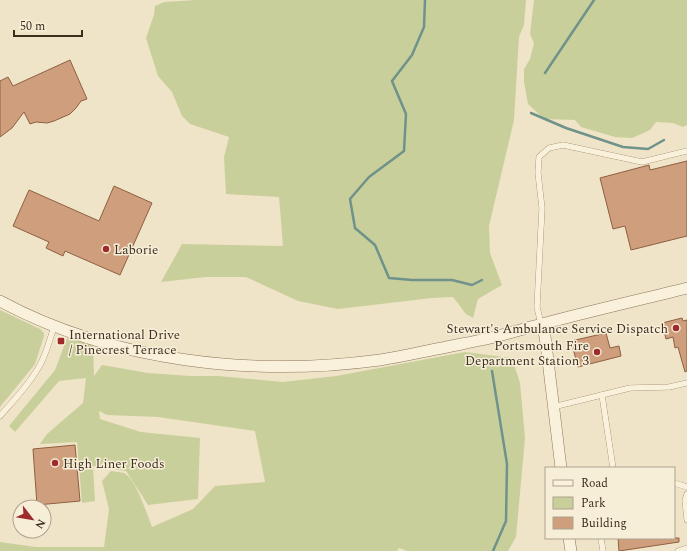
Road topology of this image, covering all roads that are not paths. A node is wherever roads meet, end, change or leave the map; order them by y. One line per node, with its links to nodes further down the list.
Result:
1 (687, 151): 4 (lane)
2 (687, 288): 4 (street)
3 (0, 301): 5 (street)
4 (541, 324): 5 (street); 8 (street)
5 (54, 327): 9 (lane)
6 (687, 383): 7 (lane)
7 (602, 395): 8 (lane); 11 (lane)
8 (553, 407): 10 (street)
9 (0, 416)
10 (561, 467)
11 (613, 467)
12 (675, 483): 13 (lane)
13 (687, 487)
14 (687, 494): 15 (lane)
15 (687, 520)
16 (570, 539): 19 (street)
17 (602, 539): 20 (lane)
18 (687, 548): 21 (lane)
19 (571, 551)
20 (603, 551)
21 (678, 551)

